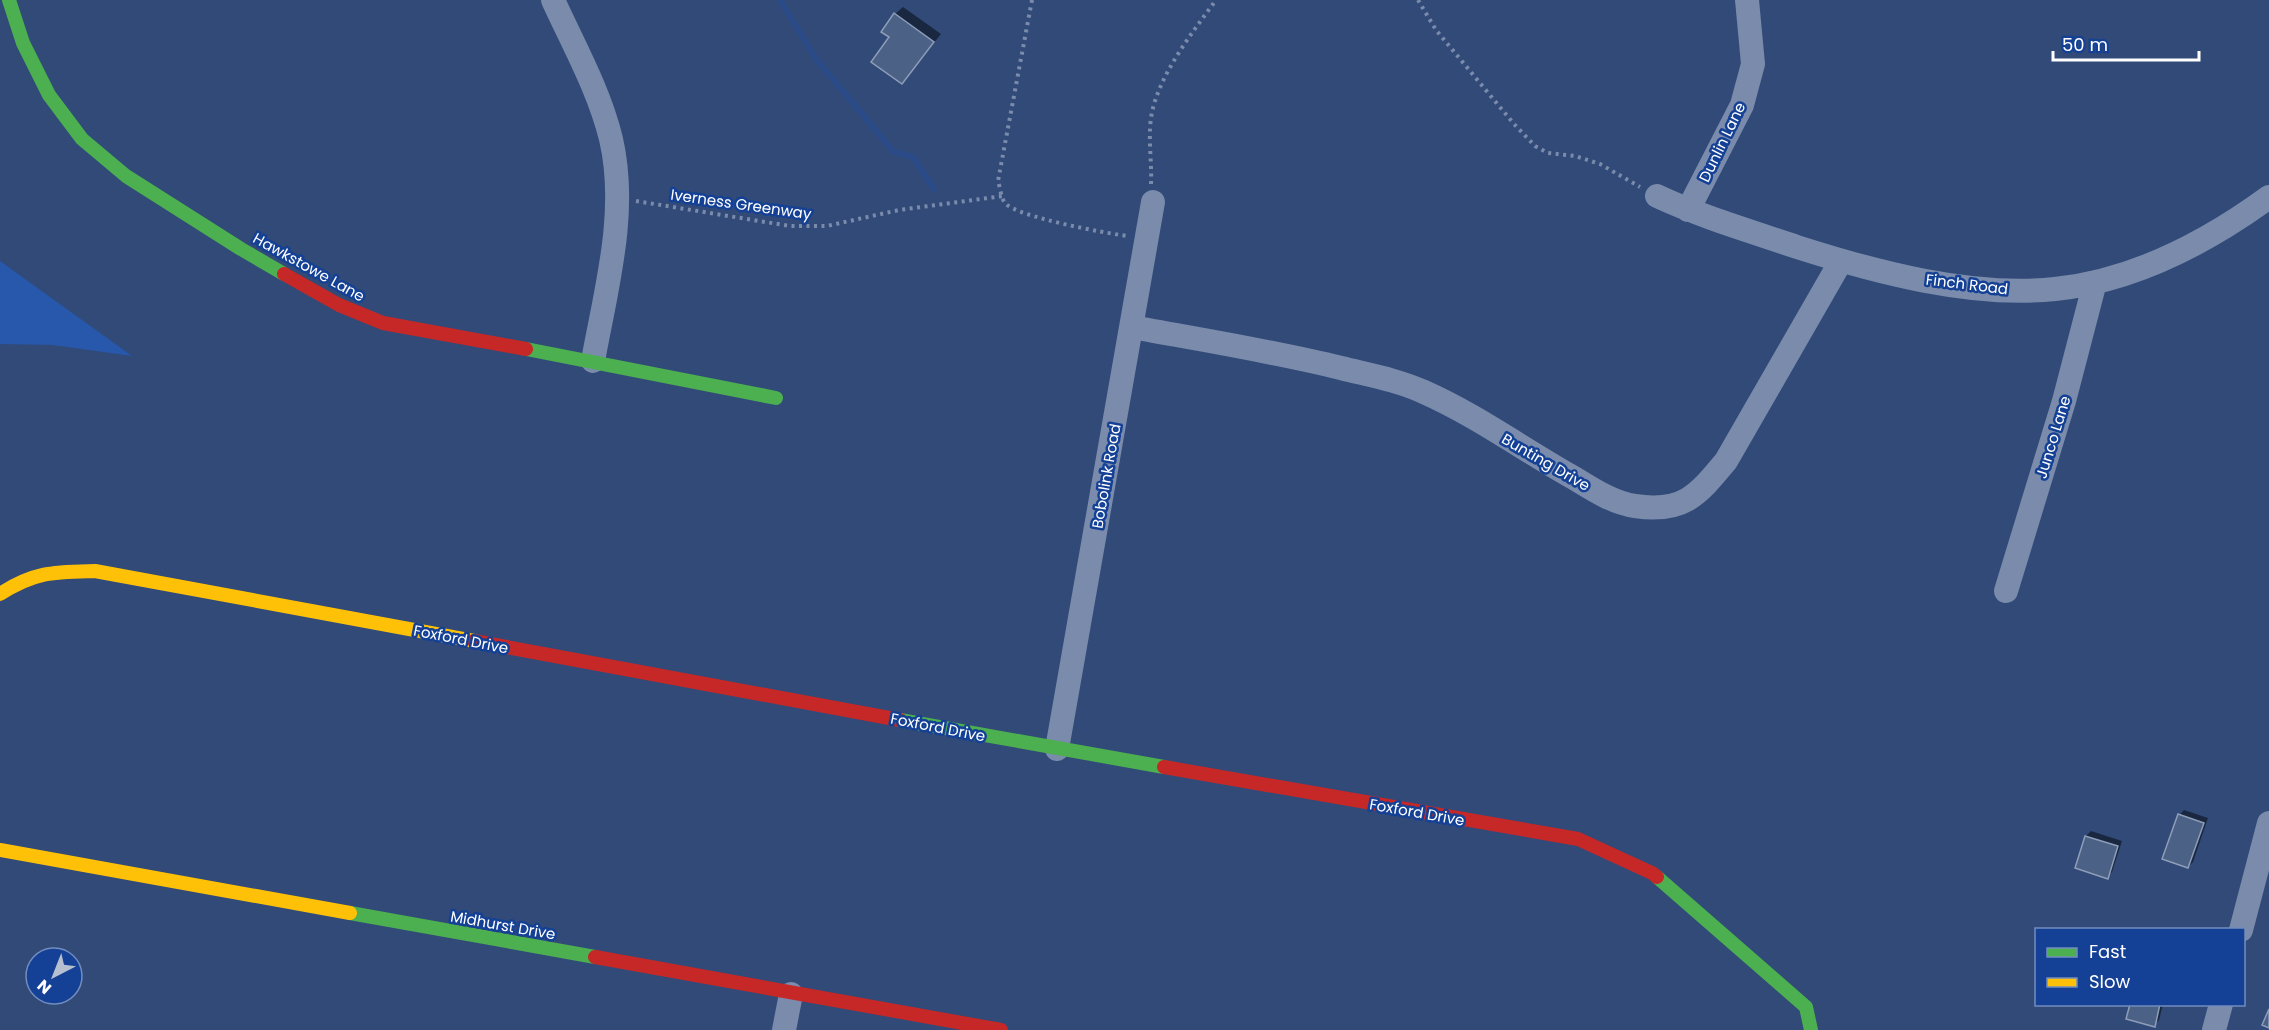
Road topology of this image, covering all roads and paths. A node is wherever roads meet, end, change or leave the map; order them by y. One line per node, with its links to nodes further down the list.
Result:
1 (9, 0): 17 (street, Hawkstowe Lane)
2 (554, 0): 10 (street)
3 (1032, 0): 7 (path)
4 (1216, 0): 11 (path)
5 (1418, 0): 8 (path)
6 (1747, 0): 12 (street, Dunlin Lane)
7 (1003, 196): 10 (path, Iverness Greenway); 13 (path)
8 (1657, 196): 12 (street, Finch Road)
9 (2269, 197): 15 (street, Finch Road)
10 (617, 198): 17 (street)
11 (1153, 202): 13 (street, Bobolink Road)
12 (1688, 210): 14 (street, Finch Road)
13 (1147, 239): 16 (street, Bobolink Road)
14 (1841, 261): 15 (street, Finch Road); 16 (street, Bunting Drive)
15 (2095, 282): 19 (street, Junco Lane)
16 (1132, 327): 21 (street, Bobolink Road)
17 (593, 361): 18 (street, Hawkstowe Lane)
18 (776, 398)
19 (2006, 591)
20 (0, 594): 21 (street, Foxford Drive)
21 (1057, 749): 29 (street, Foxford Drive)
22 (2269, 823): 24 (street)
23 (0, 850): 25 (street, Midhurst Drive)
24 (2242, 928)
25 (791, 993): 27 (street); 28 (street, Midhurst Drive)
26 (2221, 1006): 30 (street)
27 (784, 1030)
28 (1001, 1030)
29 (1811, 1030)
30 (2214, 1030)

